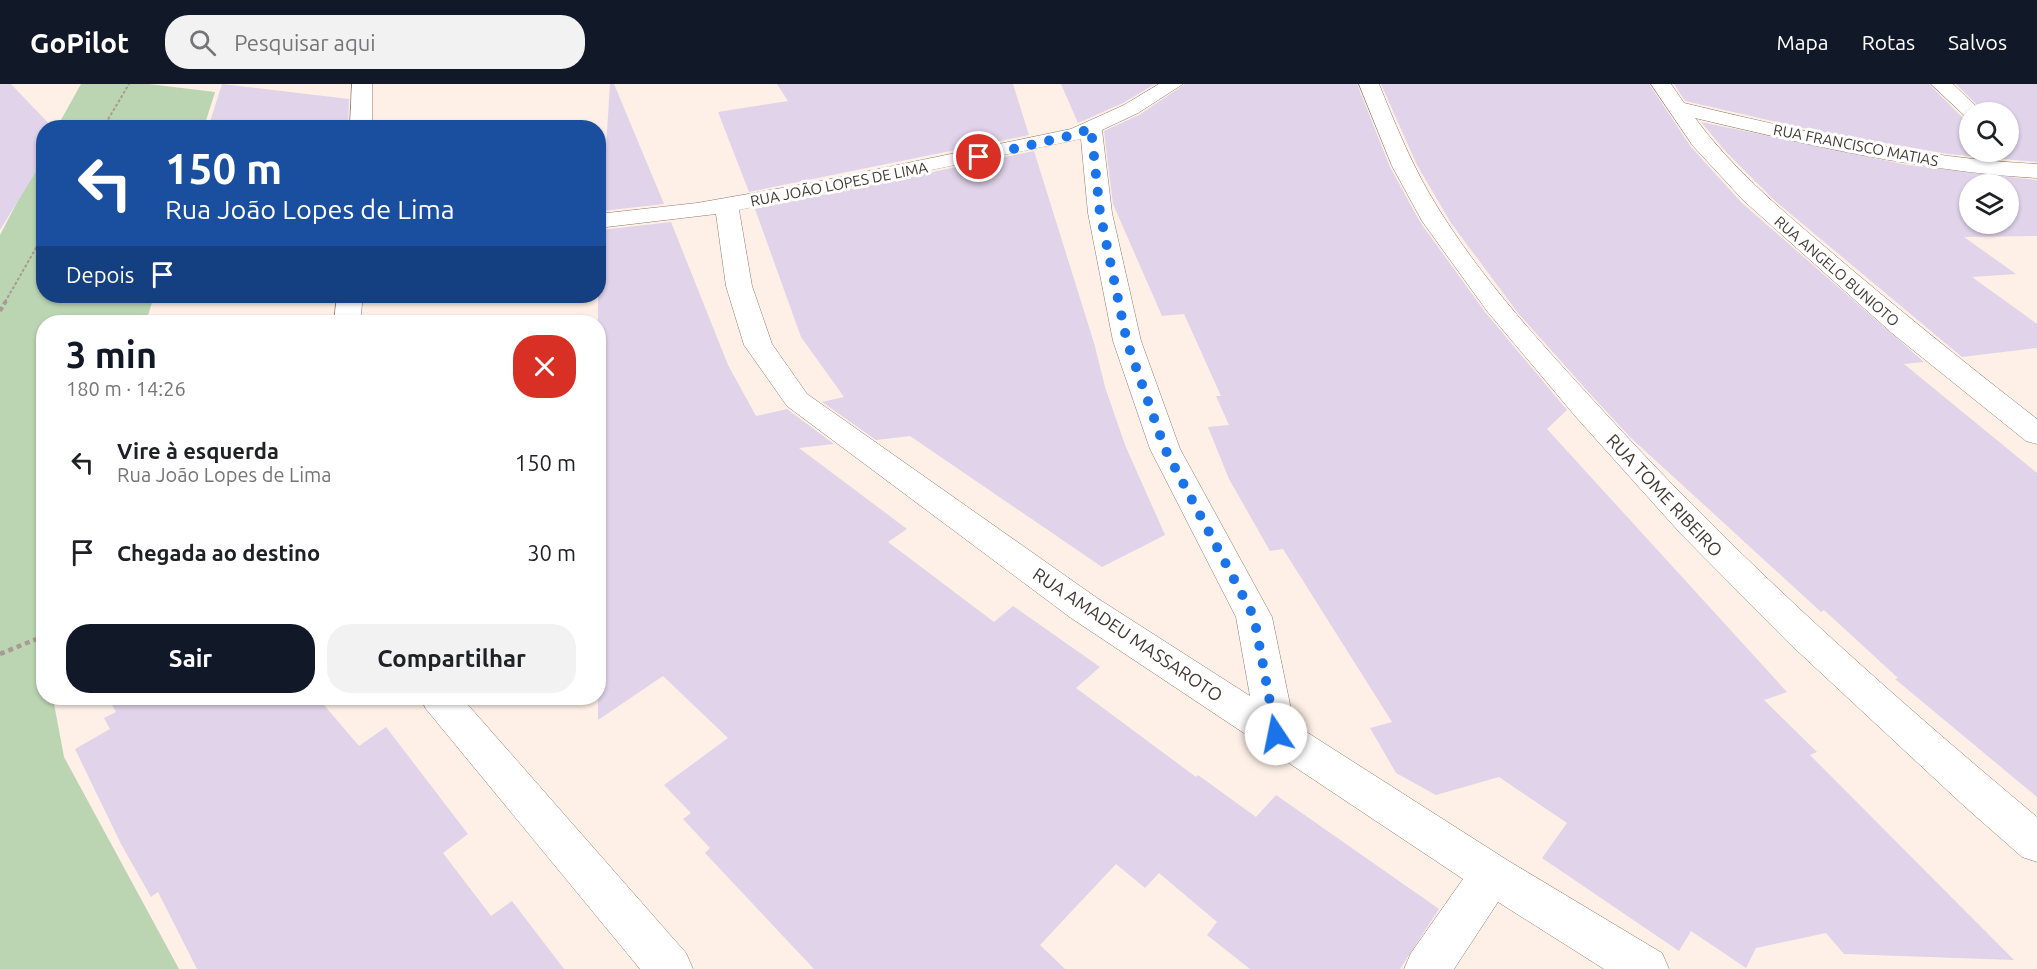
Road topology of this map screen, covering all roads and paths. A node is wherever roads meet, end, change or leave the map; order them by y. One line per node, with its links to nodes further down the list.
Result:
1 (129, 84): 8 (path)
2 (362, 84): 9 (street)
3 (1173, 84): 10 (street, RUA JOÃO LOPES DE LIMA)
4 (1369, 84): 22 (street, RUA TOME RIBEIRO)
5 (1941, 84): 7 (street)
6 (1663, 91): 12 (street, RUA FRANCISCO MATIAS); 17 (street, RUA ANGELO BUNIOTO)
7 (1961, 102)
8 (107, 120)
9 (361, 120)
10 (1091, 128): 13 (street, RUA JOÃO LOPES DE LIMA); 21 (street)
11 (2019, 156): 12 (street)
12 (2036, 171)
13 (726, 205): 14 (street, RUA JOÃO LOPES DE LIMA); 21 (street, RUA AMADEU MASSAROTO)
14 (606, 220)
15 (36, 248): 16 (path)
16 (0, 311)
17 (2037, 434)
18 (36, 639): 19 (path)
19 (0, 654)
20 (445, 705): 24 (street)
21 (1276, 734): 23 (street, RUA AMADEU MASSAROTO)
22 (2037, 843)
23 (1492, 874): 25 (street); 26 (street, RUA AMADEU MASSAROTO)
24 (670, 969)
25 (1426, 969)
26 (1646, 969)

